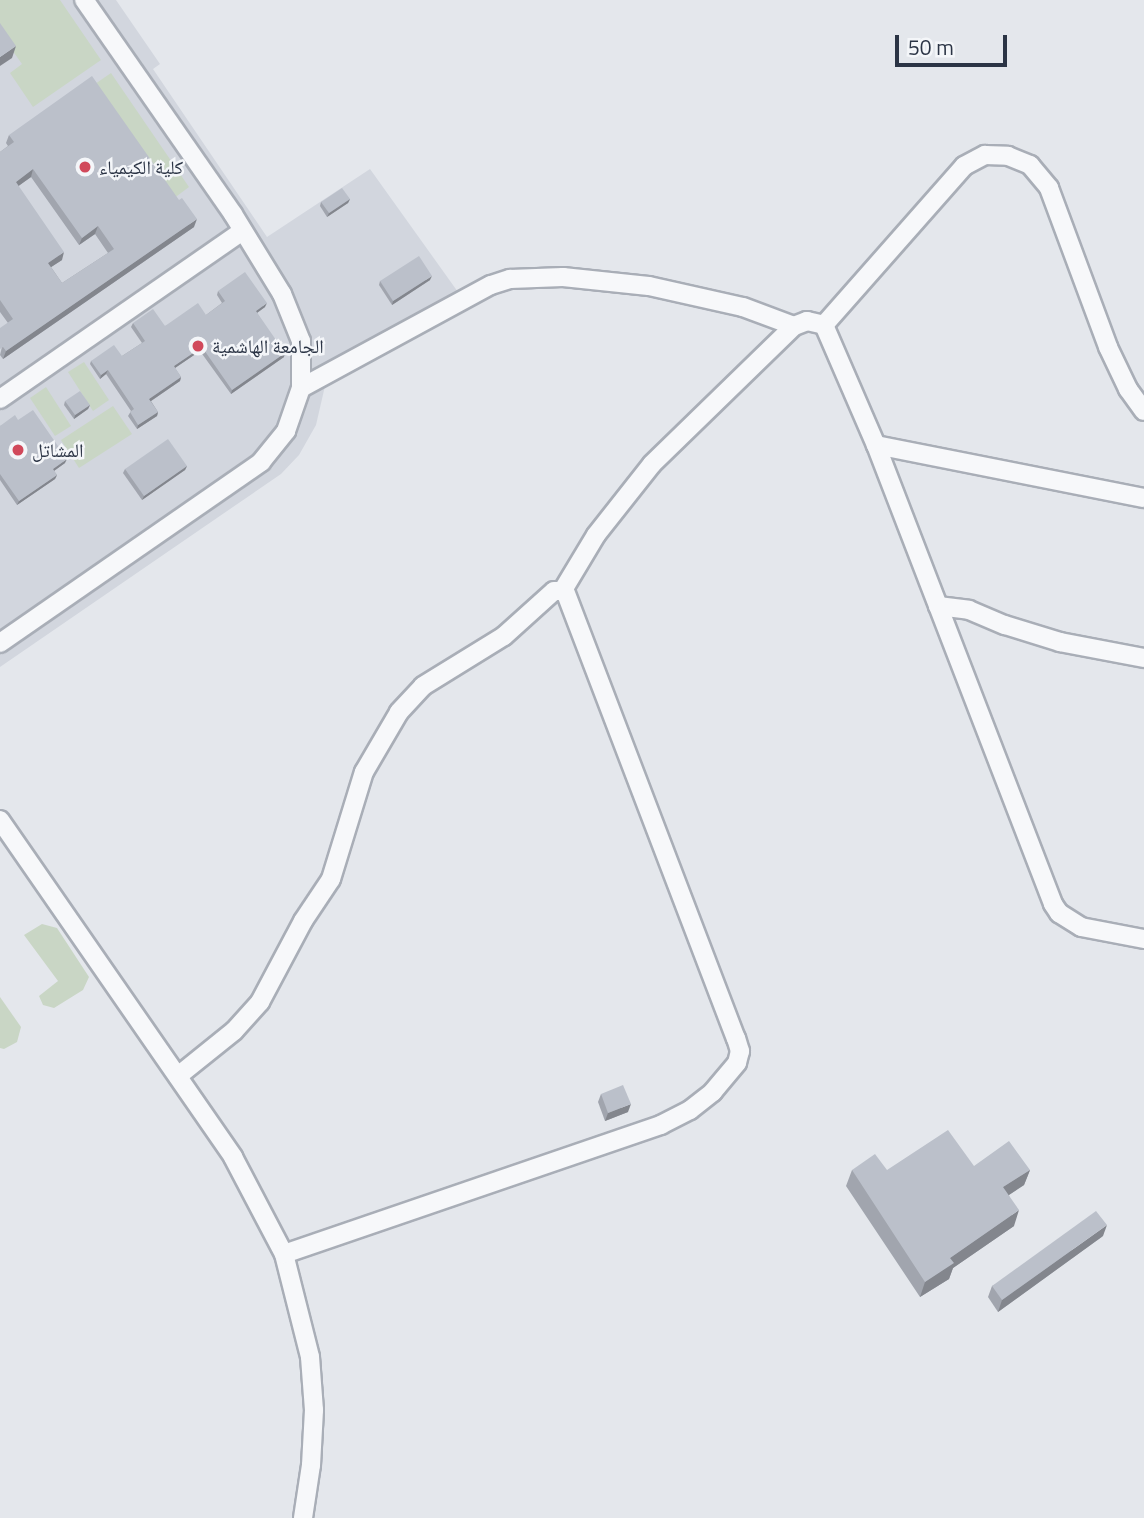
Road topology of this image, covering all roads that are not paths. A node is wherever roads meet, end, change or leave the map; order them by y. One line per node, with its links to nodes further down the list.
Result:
1 (84, 0): 2 (street)
2 (243, 231): 5 (street); 6 (street)
3 (824, 325): 4 (street); 7 (street); 8 (street)
4 (794, 326): 5 (street); 10 (street)
5 (301, 388): 12 (street)
6 (0, 399)
7 (1144, 411)
8 (876, 445): 9 (street); 11 (street)
9 (1144, 498)
10 (563, 590): 16 (street); 17 (street)
11 (938, 606): 13 (street); 15 (street)
12 (0, 643)
13 (1144, 658)
14 (0, 820): 16 (street)
15 (1144, 939)
16 (178, 1076): 17 (street)
17 (285, 1254): 18 (street)
18 (303, 1518)

